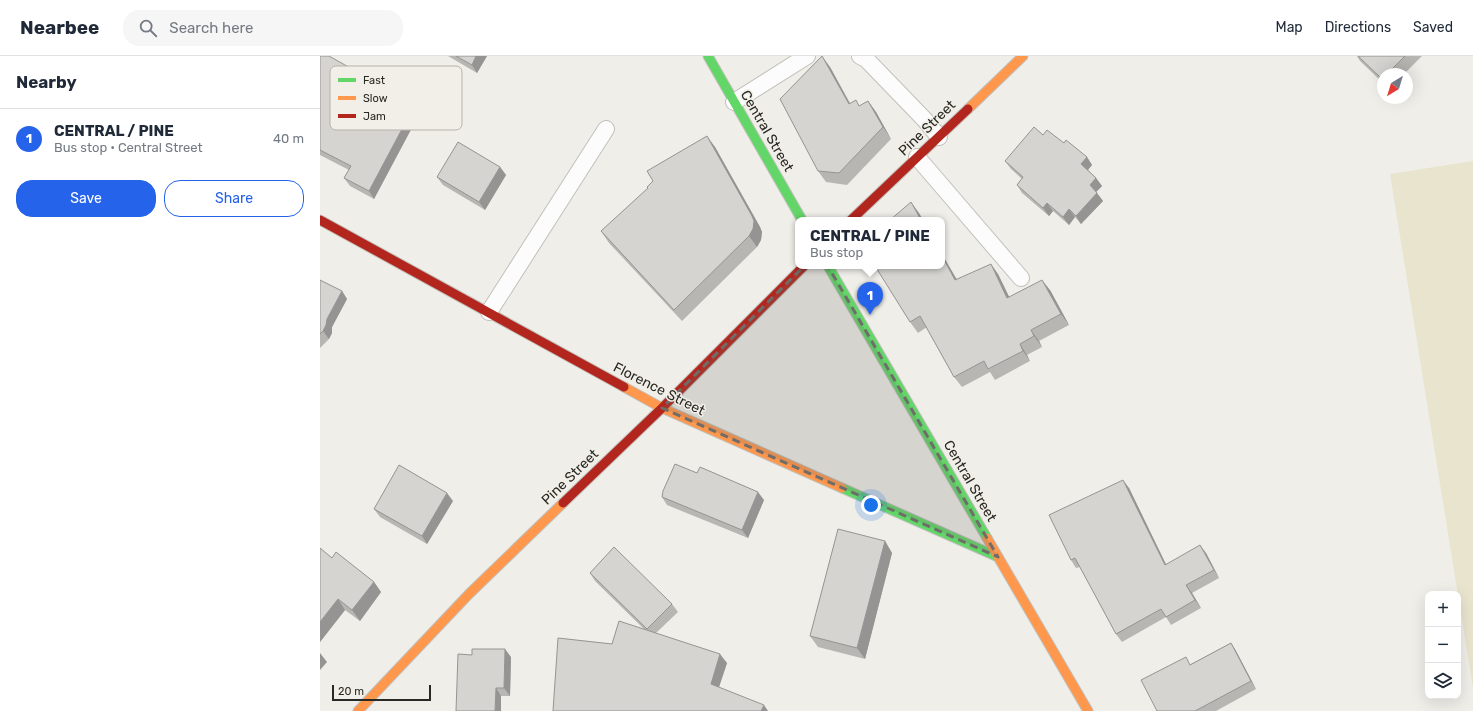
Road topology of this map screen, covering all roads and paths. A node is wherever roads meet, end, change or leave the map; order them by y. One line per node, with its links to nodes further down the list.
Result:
1 (708, 56): 5 (main road, Central Street)
2 (860, 56): 7 (lane)
3 (1023, 56): 7 (main road, Pine Street)
4 (802, 57): 5 (lane)
5 (734, 102): 9 (main road, Central Street)
6 (606, 129): 15 (lane)
7 (939, 137): 8 (main road, Pine Street)
8 (917, 157): 10 (main road, Pine Street); 14 (lane)
9 (800, 217)
10 (854, 217)
11 (320, 220): 15 (main road, Florence Street)
12 (801, 269): 16 (main road, Pine Street)
13 (830, 269): 17 (main road, Central Street)
14 (1021, 278)
15 (489, 312): 16 (main road, Florence Street)
16 (662, 408): 17 (main road, Florence Street); 18 (main road, Pine Street)
17 (998, 558): 19 (main road, Central Street)
18 (358, 711)
19 (1088, 711)

